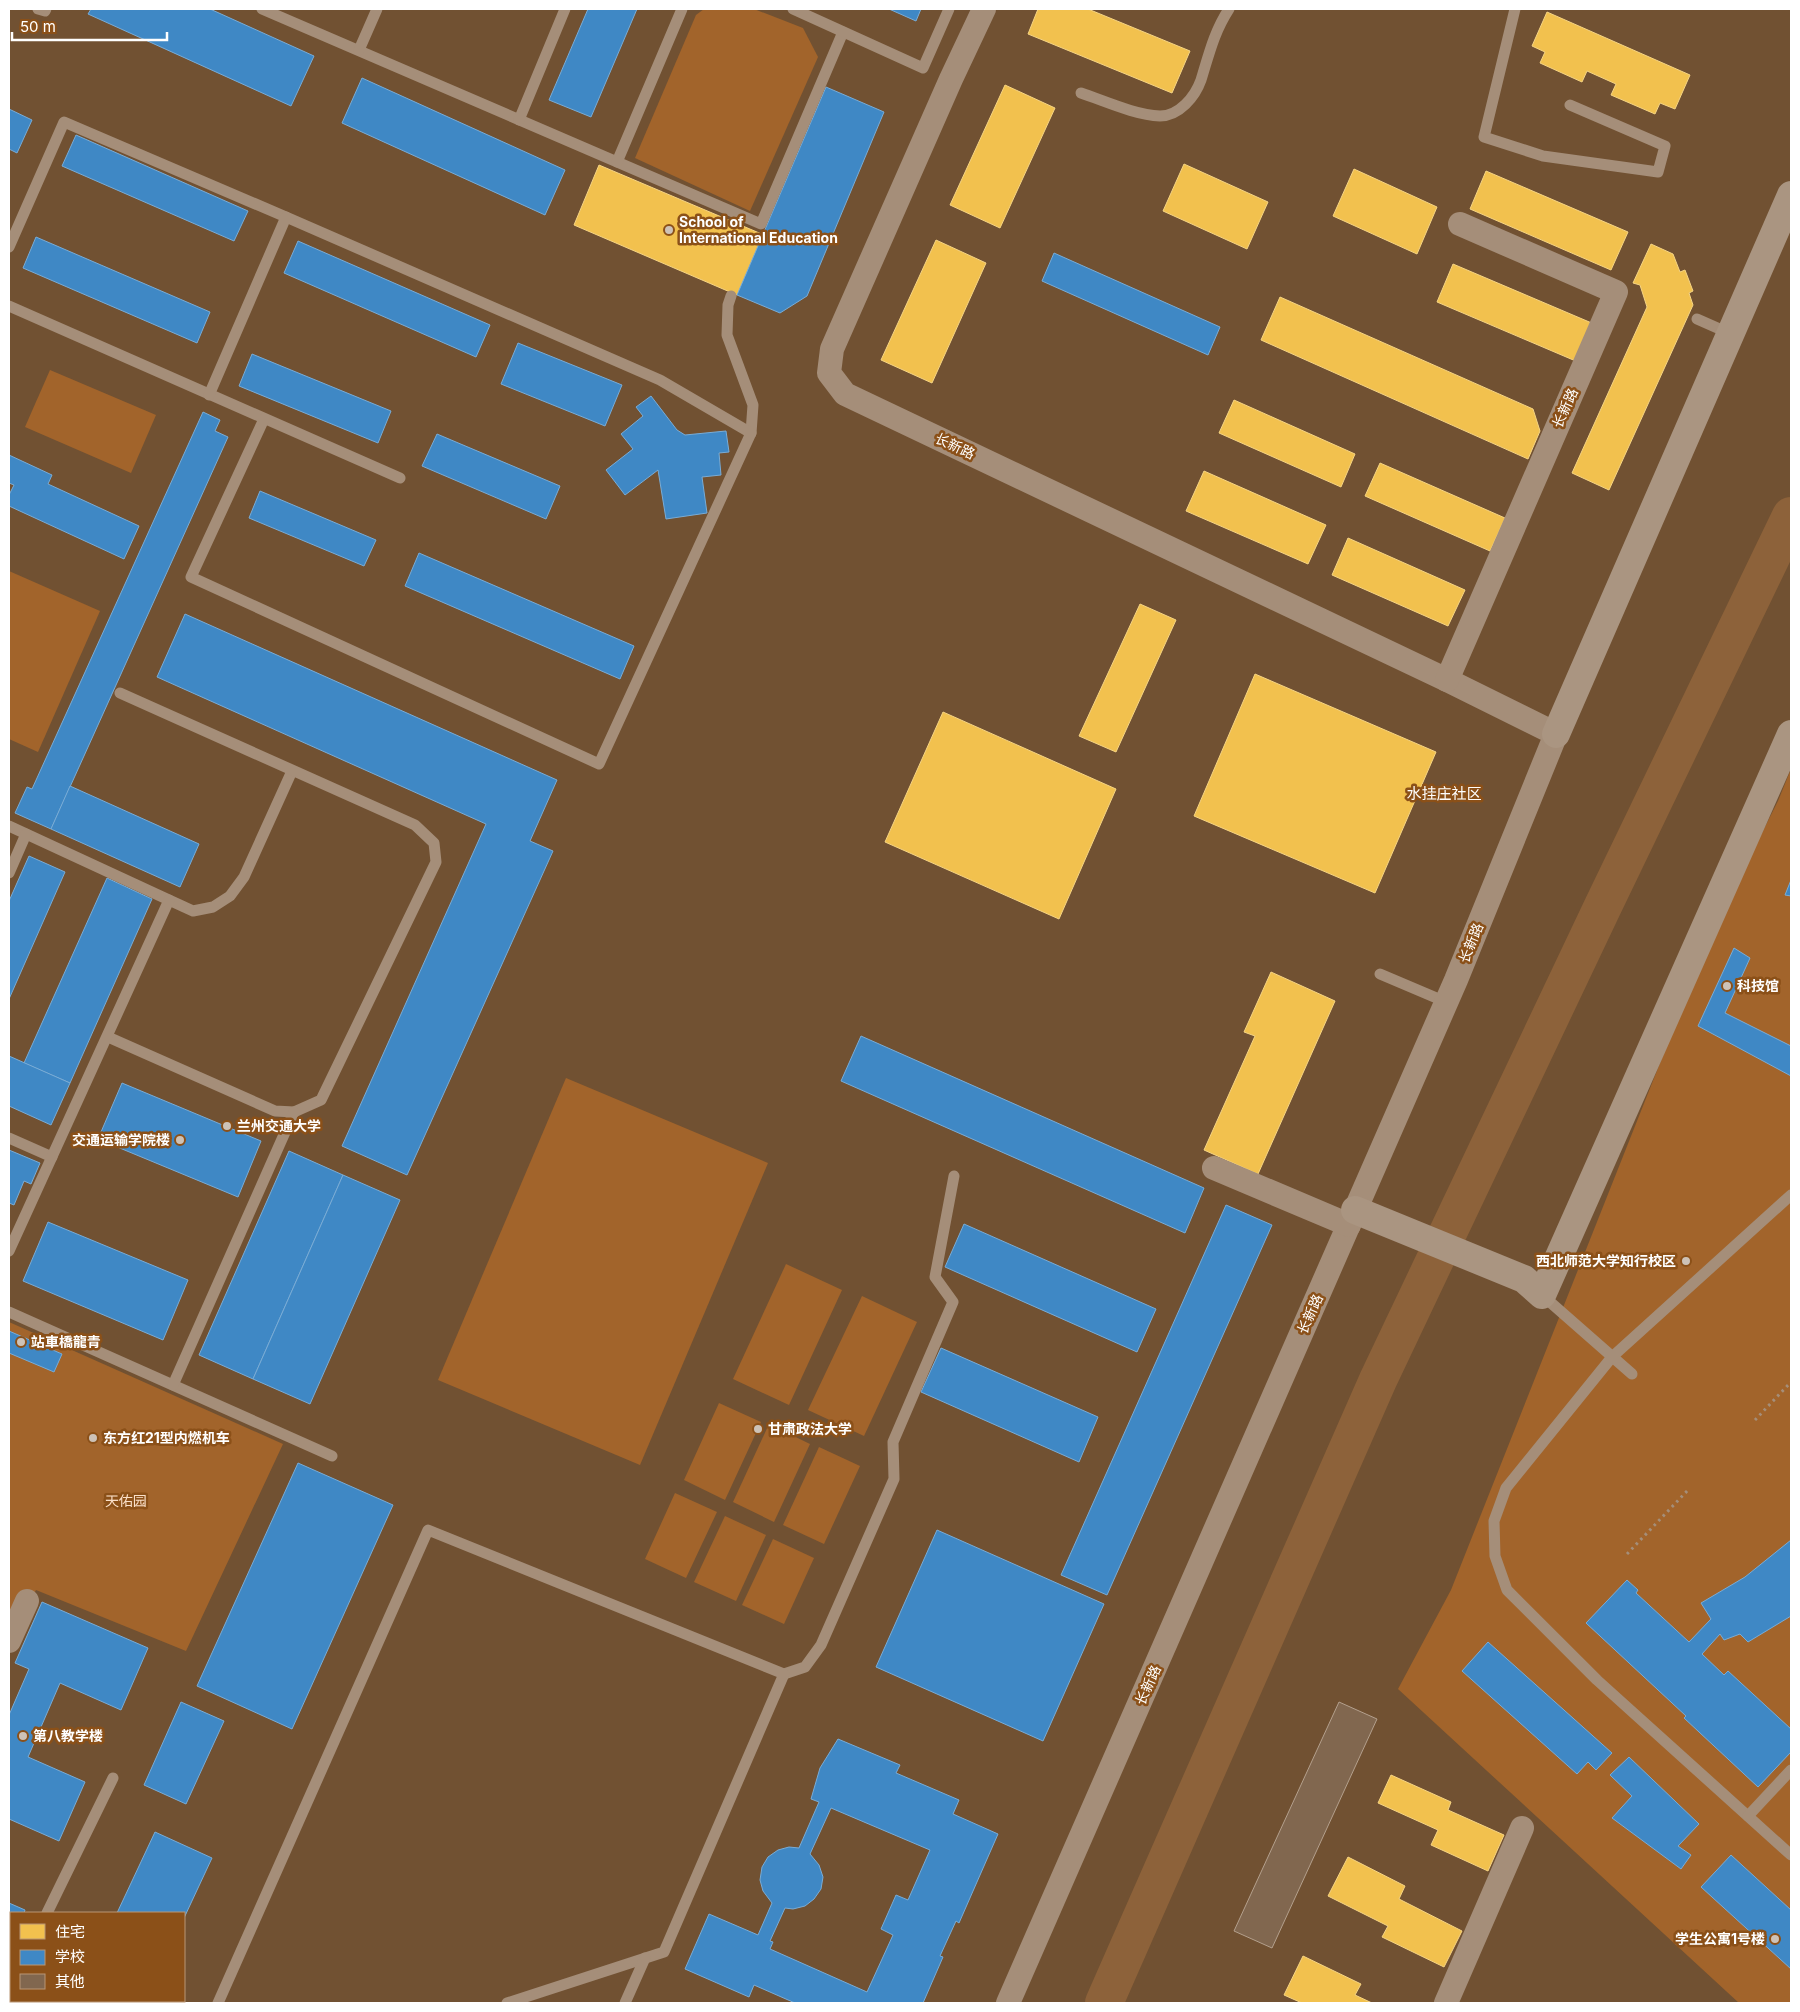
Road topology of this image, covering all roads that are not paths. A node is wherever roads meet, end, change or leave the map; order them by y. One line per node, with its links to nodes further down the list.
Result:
1 (38, 9): 2 (lane)
2 (46, 9)
3 (262, 9): 13 (lane)
4 (377, 9): 13 (lane)
5 (565, 9): 16 (lane)
6 (682, 9): 17 (lane)
7 (793, 9): 12 (lane)
8 (949, 9): 12 (lane)
9 (984, 9): 30 (street, 长新路)
10 (1229, 9): 14 (lane)
11 (1515, 9): 15 (lane)
12 (843, 32): 17 (lane)
13 (358, 50): 16 (lane)
14 (1081, 94)
15 (1570, 105)
16 (519, 120): 17 (lane)
17 (616, 162)
18 (1791, 195): 25 (street)
19 (286, 217): 21 (lane); 26 (lane); 28 (lane)
20 (1460, 224): 30 (street, 长新路)
21 (9, 247)
22 (731, 296): 28 (lane)
23 (9, 306): 26 (lane)
24 (1697, 318): 25 (lane)
25 (1731, 334): 32 (street)
26 (208, 395): 27 (lane)
27 (264, 419): 28 (lane); 29 (lane)
28 (751, 433)
29 (400, 478)
30 (1447, 680): 32 (street, 长新路)
31 (120, 693): 34 (lane)
32 (1556, 734): 40 (street, 长新路)
33 (1791, 734): 50 (street)
34 (292, 771): 38 (lane); 42 (lane)
35 (9, 826): 36 (lane)
36 (26, 834): 37 (lane); 38 (lane)
37 (9, 873)
38 (169, 900): 41 (lane)
39 (1380, 974): 40 (lane)
40 (1446, 1002): 48 (street, 长新路)
41 (108, 1037): 42 (lane); 44 (lane)
42 (294, 1112): 54 (lane)
43 (9, 1138): 44 (lane)
44 (52, 1157): 49 (lane)
45 (1214, 1168): 48 (street)
46 (954, 1176): 58 (lane)
47 (1791, 1195): 52 (lane)
48 (1352, 1218): 50 (street); 69 (street, 长新路)
49 (9, 1252)
50 (1542, 1295): 52 (lane)
51 (9, 1312): 54 (lane)
52 (1612, 1356): 53 (lane); 61 (lane)
53 (1632, 1374)
54 (172, 1385): 55 (lane)
55 (332, 1456)
56 (27, 1601): 57 (street)
57 (9, 1641)
58 (784, 1674): 65 (lane); 66 (lane)
59 (1791, 1770): 61 (lane)
60 (113, 1778): 64 (lane)
61 (1748, 1816): 63 (lane)
62 (1522, 1828): 70 (street)
63 (1791, 1855)
64 (47, 1912)
65 (645, 1958): 67 (lane); 68 (lane)
66 (218, 2003)
67 (507, 2003)
68 (625, 2003)
69 (1008, 2003)
70 (1446, 2003)

